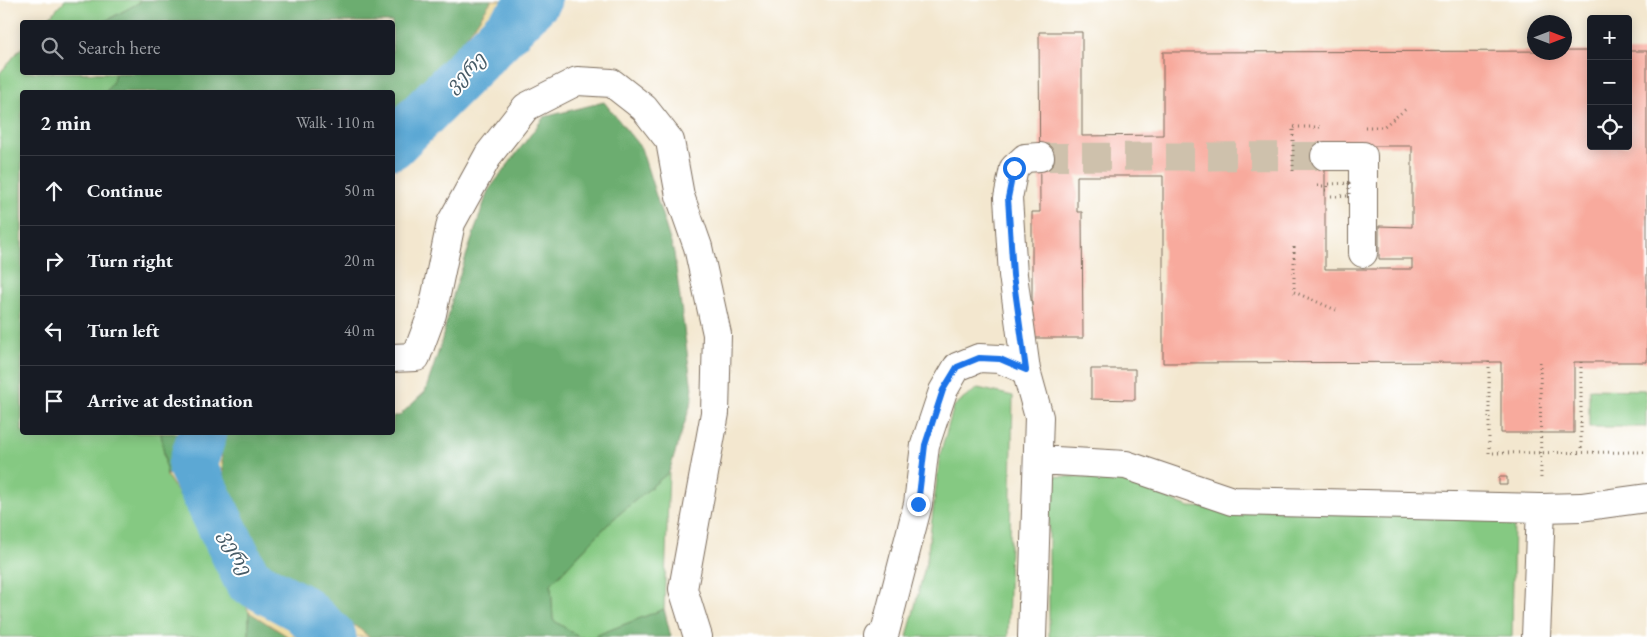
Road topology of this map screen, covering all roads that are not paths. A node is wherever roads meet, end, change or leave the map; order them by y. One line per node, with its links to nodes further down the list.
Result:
1 (1325, 156): 3 (lane)
2 (1040, 157): 5 (lane)
3 (1363, 254)
4 (395, 358): 9 (lane)
5 (1026, 370): 6 (lane); 10 (lane)
6 (1038, 460): 7 (lane); 11 (lane)
7 (1541, 495): 8 (lane); 12 (lane)
8 (1647, 498)
9 (698, 637)
10 (879, 637)
11 (1032, 637)
12 (1536, 637)

